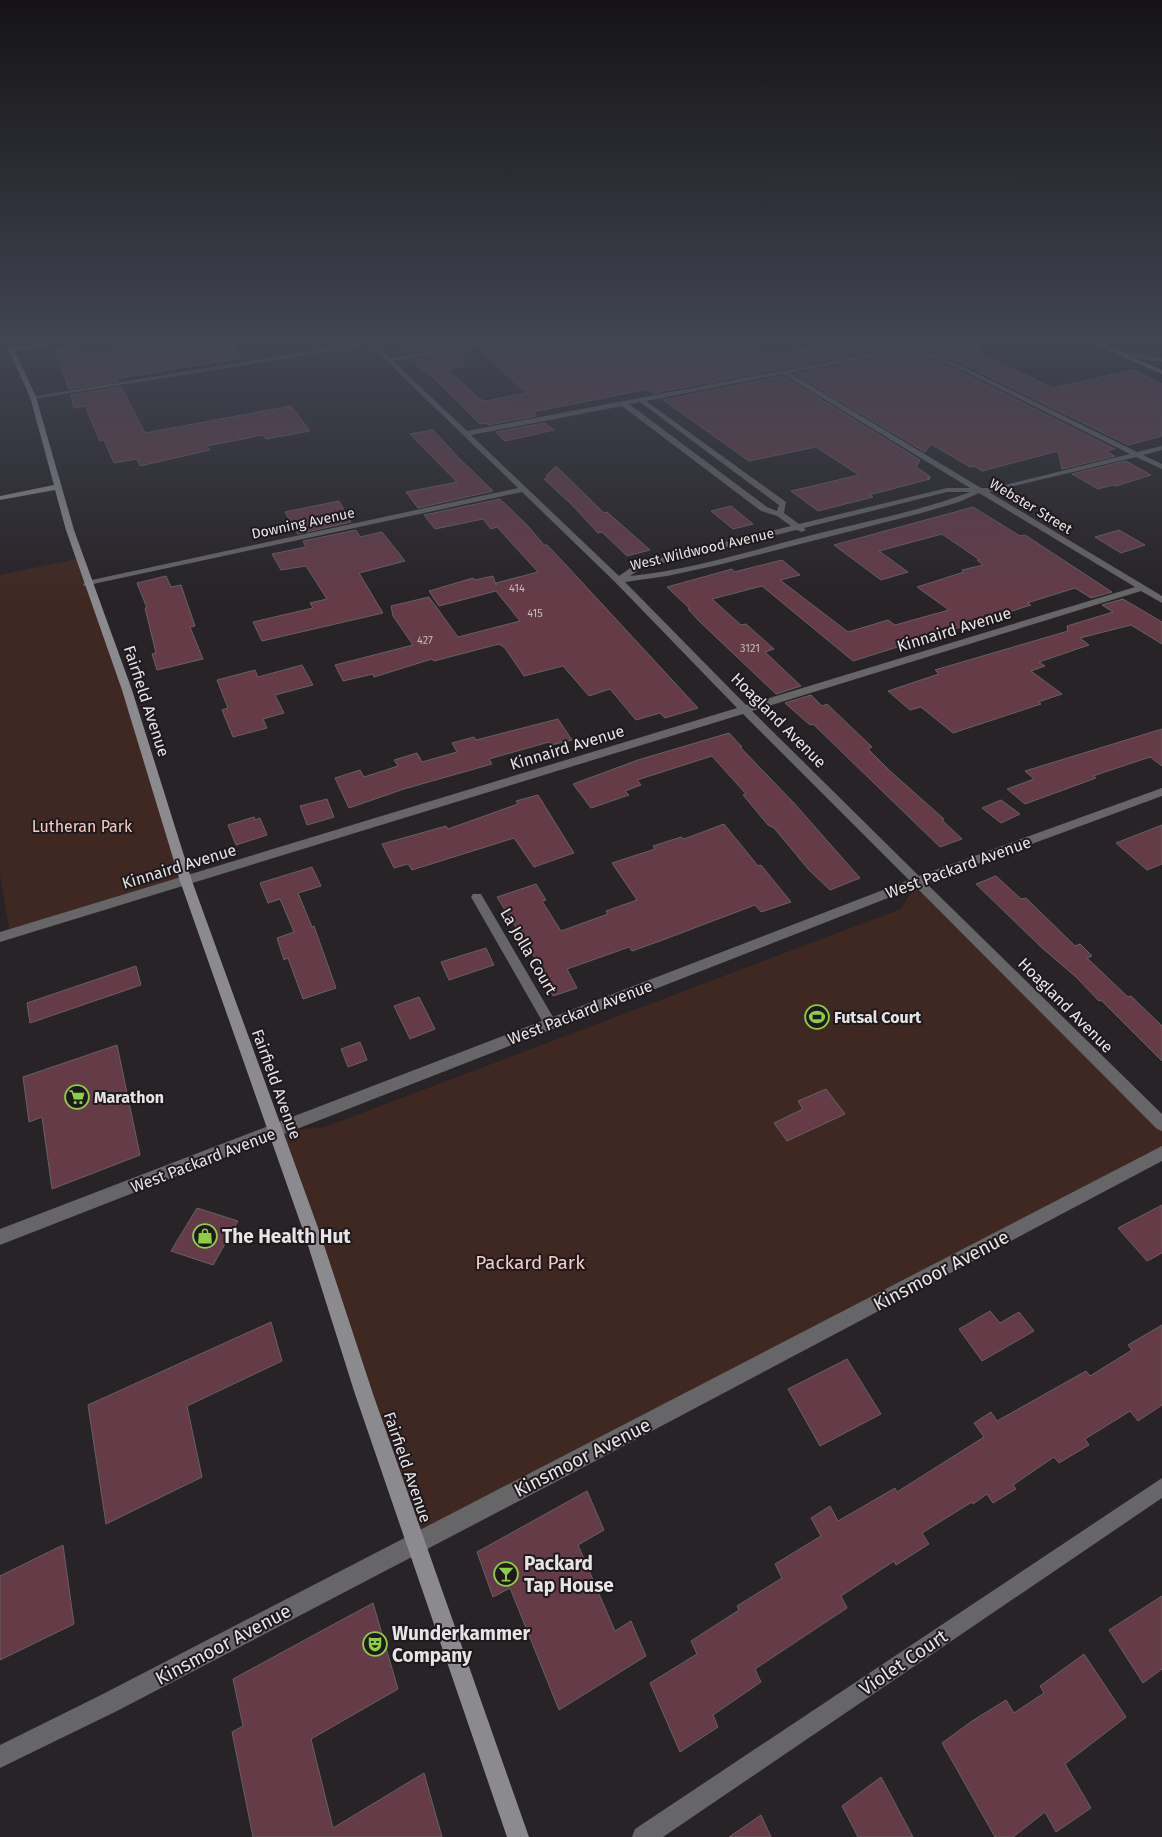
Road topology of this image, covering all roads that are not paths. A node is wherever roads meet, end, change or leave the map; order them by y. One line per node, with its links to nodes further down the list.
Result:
1 (41, 428): 16 (main road, Fairfield Avenue)
2 (458, 428): 8 (street, Hoagland Avenue)
3 (497, 428): 8 (street)
4 (657, 428): 11 (street)
5 (679, 428): 10 (street)
6 (877, 428): 18 (street, Webster Street)
7 (1084, 428): 12 (street)
8 (465, 434): 17 (street, Hoagland Avenue)
9 (1162, 448): 12 (street, West Wildwood Avenue)
10 (708, 449): 11 (street); 13 (street)
11 (690, 453): 14 (street)
12 (1137, 454): 15 (street); 18 (street, West Wildwood Avenue)
13 (726, 462): 14 (street); 20 (street)
14 (708, 466): 20 (street)
15 (1162, 467)
16 (57, 487): 19 (main road); 24 (main road, Fairfield Avenue)
17 (524, 490): 23 (street, Hoagland Avenue); 24 (street, Downing Avenue)
18 (982, 491): 21 (street, West Wildwood Avenue); 22 (street, West Wildwood Avenue); 25 (street, Webster Street)
19 (0, 498)
20 (780, 514): 21 (street)
21 (798, 526): 22 (street); 23 (street, West Wildwood Avenue)
22 (812, 537): 23 (street, West Wildwood Avenue)
23 (618, 580): 27 (street, Hoagland Avenue)
24 (88, 584): 29 (main road, Fairfield Avenue)
25 (1142, 588): 26 (street, Webster Street); 27 (street, Kinnaird Avenue)
26 (1162, 600)
27 (746, 710): 29 (street, Kinnaird Avenue); 30 (street, Hoagland Avenue)
28 (1162, 792): 30 (street, West Packard Avenue)
29 (186, 881): 32 (street, Kinnaird Avenue); 35 (main road, Fairfield Avenue)
30 (918, 881): 33 (street, West Packard Avenue); 34 (street, Hoagland Avenue)
31 (477, 897): 33 (street, La Jolla Court)
32 (0, 937)
33 (550, 1023): 35 (street, West Packard Avenue)
34 (1162, 1124)
35 (276, 1132): 37 (street, West Packard Avenue); 39 (main road, Fairfield Avenue)
36 (1162, 1153): 39 (street, Kinsmoor Avenue)
37 (0, 1237)
38 (1162, 1486): 42 (street, Violet Court)
39 (416, 1543): 40 (street, Kinsmoor Avenue); 41 (main road, Fairfield Avenue)
40 (0, 1758)
41 (518, 1837)
42 (643, 1837)

